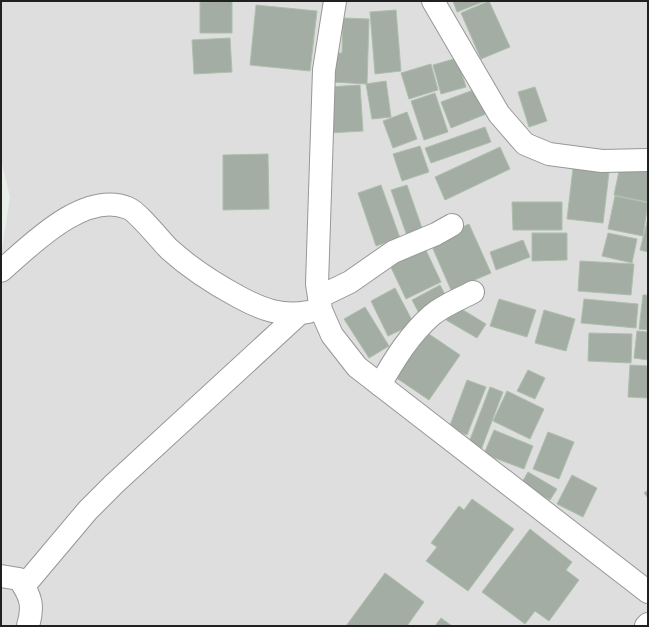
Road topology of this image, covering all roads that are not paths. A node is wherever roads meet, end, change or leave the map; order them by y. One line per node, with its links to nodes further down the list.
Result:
1 (335, 1): 7 (street)
2 (433, 1): 3 (street)
3 (648, 160)
4 (452, 225): 7 (street)
5 (1, 271): 8 (street)
6 (473, 292): 9 (street)
7 (320, 303): 8 (street); 9 (street)
8 (299, 314): 11 (street)
9 (380, 385): 12 (street)
10 (1, 576): 11 (street)
11 (24, 586): 13 (street)
12 (648, 592)
13 (28, 626)

